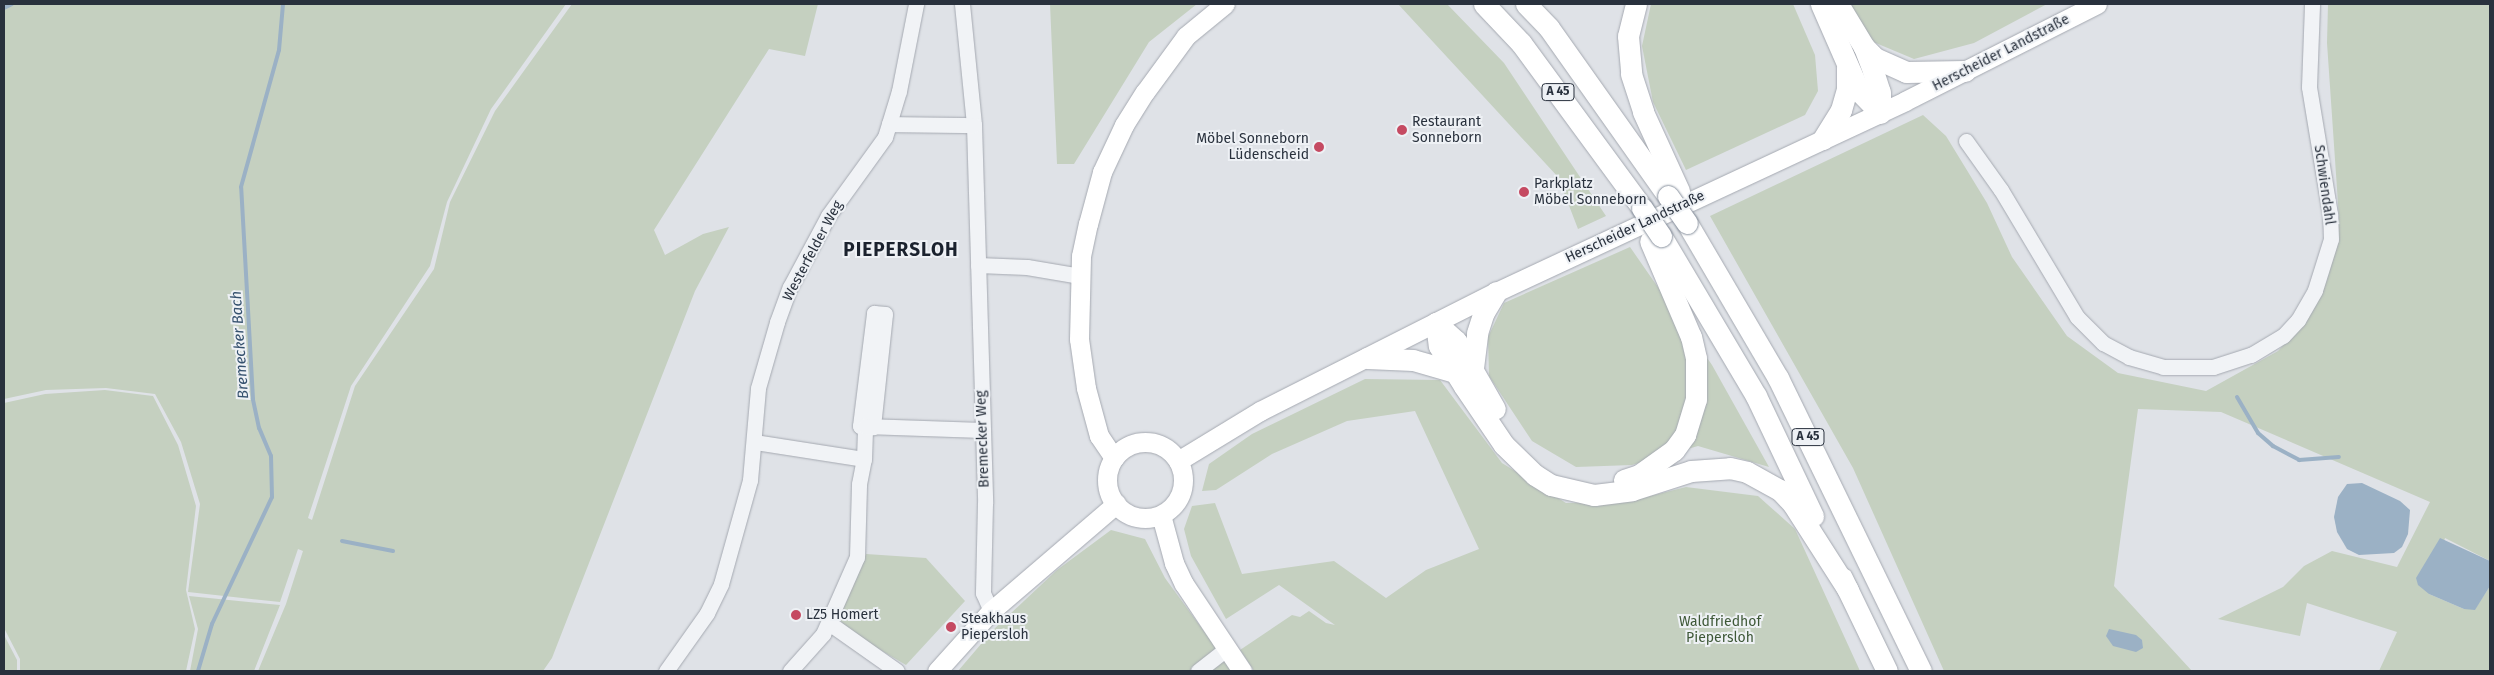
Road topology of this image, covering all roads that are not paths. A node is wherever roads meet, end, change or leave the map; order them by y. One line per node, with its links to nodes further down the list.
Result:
1 (916, 4): 15 (street, Westerfelder Weg)
2 (962, 4): 16 (street, Bremecker Weg)
3 (1225, 4): 22 (main road)
4 (1484, 4): 20 (highway, A 45)
5 (1526, 4): 19 (highway, A 45)
6 (1636, 4): 19 (highway)
7 (1821, 4): 12 (highway)
8 (1838, 4): 11 (highway)
9 (2097, 4): 13 (main road, Herscheider Landstraße)
10 (2312, 4): 18 (street, Schwiendahl)
11 (1864, 47): 13 (highway); 14 (highway)
12 (1847, 62): 14 (highway); 17 (highway)
13 (1965, 71): 14 (main road, Herscheider Landstraße)
14 (1880, 113): 17 (main road, Herscheider Landstraße)
15 (889, 124): 16 (street); 29 (street, Westerfelder Weg)
16 (974, 125): 21 (street, Bremecker Weg)
17 (1823, 139): 23 (main road, Herscheider Landstraße)
18 (1966, 141)
19 (1673, 193): 46 (highway, A 45, bridge)
20 (1655, 238): 26 (highway); 35 (highway, A 45)
21 (978, 265): 22 (street); 28 (street, Bremecker Weg)
22 (1080, 276): 30 (main road)
23 (1496, 292): 24 (main road, Herscheider Landstraße); 26 (highway)
24 (1436, 323): 25 (main road, Herscheider Landstraße); 26 (highway)
25 (1367, 358): 26 (highway); 32 (main road, Herscheider Landstraße)
26 (1464, 370): 35 (highway)
27 (869, 427): 27 (street); 28 (street); 31 (street)
28 (982, 430): 36 (street, Bremecker Weg)
29 (755, 442): 31 (street); 39 (street, Westerfelder Weg)
30 (1114, 458): 32 (main road); 33 (main road)
31 (864, 459): 37 (street)
32 (1178, 461): 34 (main road)
33 (1116, 504): 34 (main road); 36 (main road)
34 (1161, 516): 38 (main road)
35 (1848, 590): 45 (highway, A 45)
36 (991, 611): 42 (main road)
37 (829, 623): 40 (street); 41 (street)
38 (1226, 649): 43 (street); 44 (main road)
39 (666, 671)
40 (790, 671)
41 (897, 671)
42 (937, 671)
43 (1198, 671)
44 (1242, 671)
45 (1887, 671)
46 (1920, 671)

